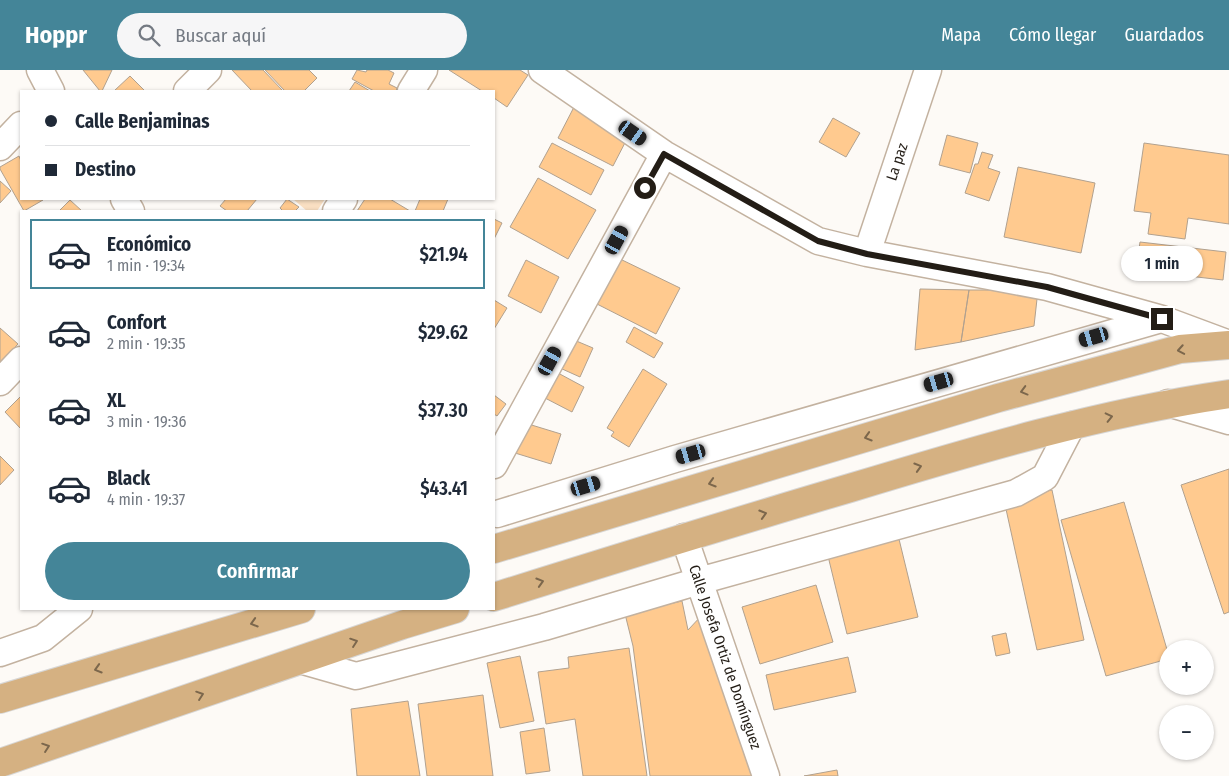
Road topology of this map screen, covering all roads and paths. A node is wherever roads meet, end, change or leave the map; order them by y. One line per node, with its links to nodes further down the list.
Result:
1 (40, 70): 6 (street)
2 (208, 70): 7 (street)
3 (424, 70): 8 (street)
4 (542, 70): 11 (street)
5 (928, 70): 12 (street, La paz)
6 (50, 90)
7 (188, 90)
8 (412, 90)
9 (20, 126): 10 (street)
10 (0, 147)
11 (664, 154): 12 (street); 19 (street)
12 (867, 254): 13 (street)
13 (1162, 319): 14 (street); 20 (street)
14 (1229, 344): 21 (main road, one-way to 21)
15 (20, 361): 16 (street)
16 (0, 382)
17 (1227, 416): 18 (main road, one-way to 17)
18 (1072, 425): 22 (main road, one-way to 18); 24 (street)
19 (495, 463)
20 (495, 513): 21 (street)
21 (528, 538): 23 (main road)
22 (684, 538): 24 (street, Calle Josefa Ortiz de Domínguez); 25 (main road, one-way to 22)
23 (495, 549)
24 (699, 581): 30 (street); 33 (street, Calle Josefa Ortiz de Domínguez)
25 (495, 597)
26 (78, 610): 29 (street)
27 (298, 610): 31 (main road, one-way to 31)
28 (452, 610): 30 (main road, one-way to 28)
29 (0, 653)
30 (300, 660): 32 (main road, one-way to 30)
31 (0, 699)
32 (0, 763)
33 (766, 776)

